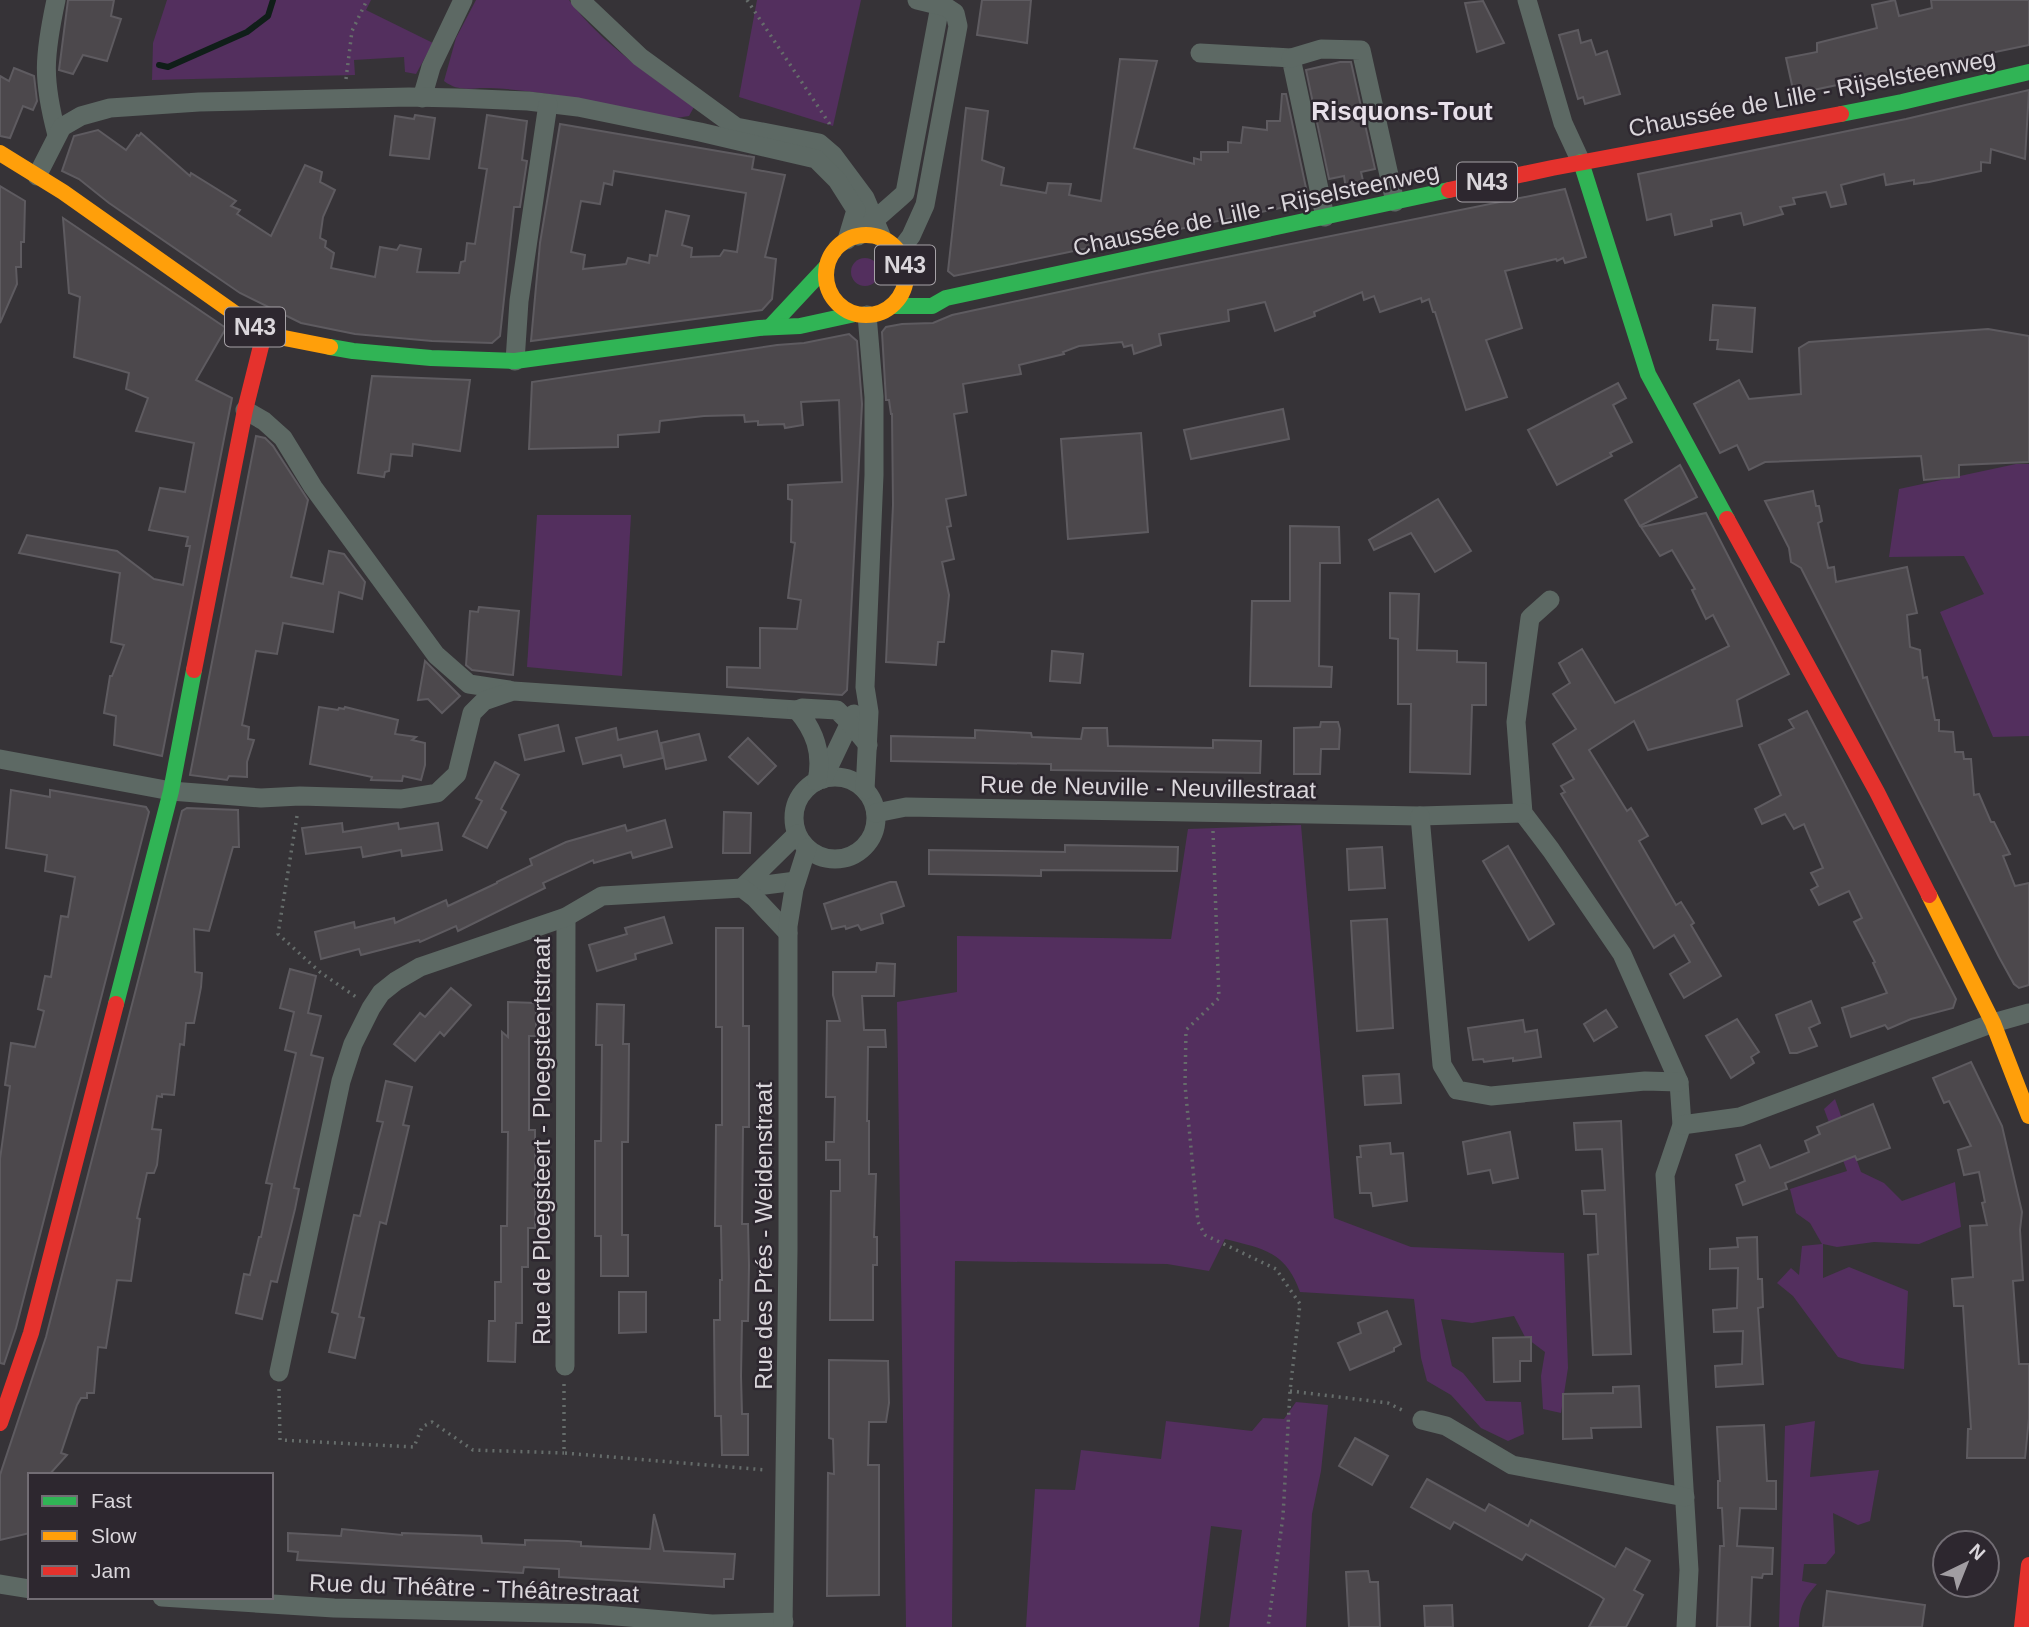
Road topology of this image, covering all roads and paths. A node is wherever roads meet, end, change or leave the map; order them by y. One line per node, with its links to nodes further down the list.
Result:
1 (55, 0): 17 (street)
2 (367, 0): 13 (path)
3 (463, 0): 12 (street)
4 (580, 0): 15 (street)
5 (747, 0): 18 (path)
6 (917, 0): 8 (street)
7 (1527, 0): 20 (street)
8 (940, 6): 24 (street); 27 (street)
9 (1200, 53): 10 (street)
10 (1291, 58): 22 (street); 23 (street)
11 (2029, 72): 20 (main road, Chaussée de Lille - Rijselsteenweg / N43)
12 (422, 98): 13 (street); 14 (street)
13 (348, 99): 17 (street)
14 (548, 104): 16 (street); 35 (street)
15 (711, 108): 16 (street); 18 (street)
16 (700, 132): 25 (street)
17 (57, 135): 21 (street)
18 (823, 147): 24 (street)
19 (0, 153): 21 (main road)
20 (1581, 162): 22 (main road, Chaussée de Lille - Rijselsteenweg / N43); 59 (main road)
21 (37, 176): 34 (main road, N43)
22 (1395, 202): 23 (main road, Chaussée de Lille - Rijselsteenweg / N43)
23 (1325, 217): 30 (main road, Chaussée de Lille - Rijselsteenweg / N43)
24 (875, 218): 25 (street); 26 (street)
25 (853, 238): 26 (main road, N43); 28 (main road, N43)
26 (882, 239): 27 (main road, N43)
27 (899, 252): 29 (main road, N43)
28 (827, 266): 32 (main road, N43); 33 (main road, N43)
29 (906, 271): 30 (main road, N43); 31 (main road, N43)
30 (946, 298): 31 (main road, Chaussée de Lille - Rijselsteenweg / N43)
31 (891, 306): 32 (main road, N43)
32 (861, 315): 33 (main road, N43); 38 (street, Rue des Prés - Weidenstraat)
33 (770, 327): 35 (main road, N43)
34 (264, 334): 35 (main road, N43); 36 (main road)
35 (515, 361)
36 (245, 410): 39 (street); 46 (main road)
37 (1550, 600): 50 (street)
38 (864, 687): 41 (street, Rue des Prés - Weidenstraat); 42 (street, Rue des Prés - Weidenstraat)
39 (513, 691): 40 (street); 47 (street)
40 (797, 710): 41 (street); 44 (street)
41 (850, 723): 42 (street); 44 (street, Rue des Prés - Weidenstraat)
42 (868, 745): 45 (street, Rue des Prés - Weidenstraat)
43 (0, 759): 46 (street)
44 (820, 780): 45 (street); 52 (street, Rue des Prés - Weidenstraat)
45 (865, 790): 48 (street, Rue des Prés - Weidenstraat)
46 (171, 791): 47 (street); 67 (main road)
47 (300, 796): 57 (path)
48 (876, 813): 49 (street, Rue de Neuville - Neuvillestraat); 52 (street)
49 (1213, 813): 51 (street, Rue de Neuville - Neuvillestraat); 65 (path)
50 (1523, 813): 51 (street, Rue de Neuville - Neuvillestraat); 60 (street)
51 (1420, 817): 60 (street)
52 (802, 841): 53 (street, Rue des Prés - Weidenstraat); 54 (street)
53 (796, 881): 54 (street, Rue de Ploegsteert - Ploegsteertstraat); 56 (street, Rue des Prés - Weidenstraat)
54 (741, 888): 55 (street, Rue de Ploegsteert - Ploegsteertstraat); 56 (street)
55 (566, 917): 57 (street, Rue de Ploegsteert - Ploegsteertstraat); 63 (street, Rue de Ploegsteert - Ploegsteertstraat)
56 (788, 933): 69 (street, Rue des Prés - Weidenstraat)
57 (371, 1008): 64 (street, Rue de Ploegsteert - Ploegsteertstraat)
58 (2029, 1013): 59 (street)
59 (1993, 1023): 61 (main road); 62 (street)
60 (1679, 1082): 62 (street)
61 (2029, 1115)
62 (1682, 1125): 70 (street)
63 (565, 1366): 68 (path)
64 (279, 1372): 68 (path)
65 (1290, 1391): 66 (path); 77 (path)
66 (1422, 1420): 70 (street)
67 (0, 1423)
68 (564, 1453): 69 (path)
69 (785, 1472): 76 (street, Rue des Prés - Weidenstraat)
70 (1685, 1497): 78 (street)
71 (2029, 1565): 79 (main road)
72 (0, 1584): 73 (street)
73 (28, 1589)
74 (179, 1599): 75 (street, Rue du Théâtre - Théâtrestraat)
75 (333, 1617): 76 (street, Rue du Théâtre - Théâtrestraat)
76 (783, 1625)
77 (1268, 1627)
78 (1686, 1627)
79 (2022, 1627)

